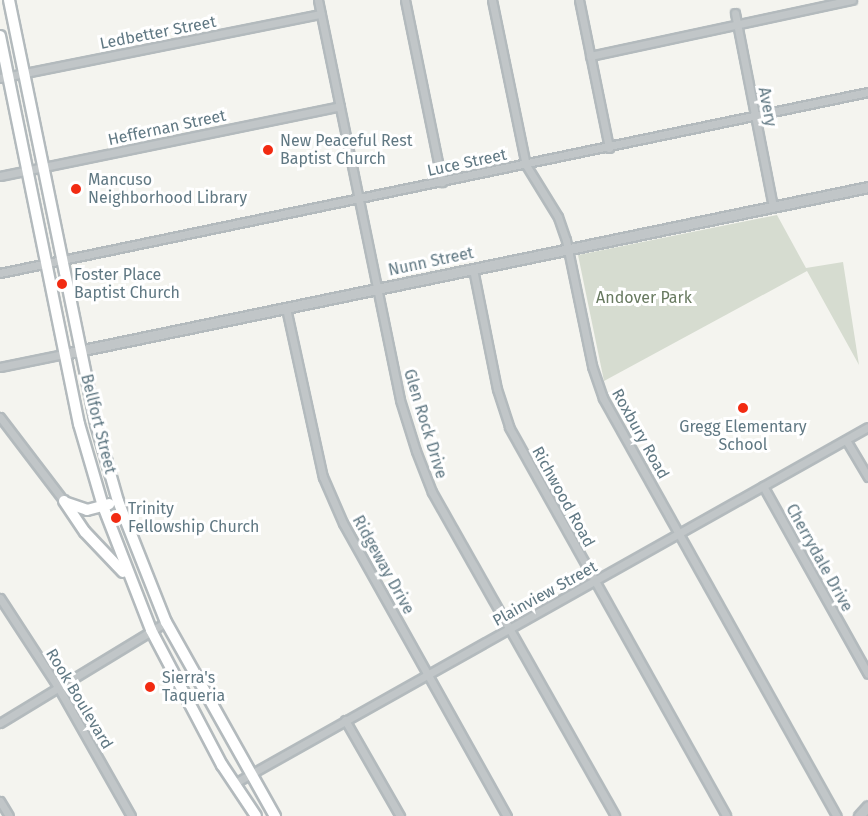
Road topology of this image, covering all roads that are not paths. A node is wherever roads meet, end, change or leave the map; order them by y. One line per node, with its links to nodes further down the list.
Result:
1 (9, 0): 12 (main road, Bellfort Street)
2 (318, 0): 8 (street, Glen Rock Drive)
3 (405, 0): 22 (street)
4 (492, 0): 18 (street, Roxbury Road)
5 (579, 0): 11 (street)
6 (852, 0): 9 (street)
7 (735, 13): 9 (street, Avery)
8 (321, 14): 12 (street, Ledbetter Street); 15 (street, Glen Rock Drive)
9 (737, 23): 11 (street); 16 (street, Avery)
10 (0, 36): 13 (main road, Bellfort Street)
11 (590, 56): 17 (street)
12 (25, 73): 13 (street, Ledbetter Street); 19 (main road, Bellfort Street)
13 (4, 78): 20 (main road, Bellfort Street)
14 (868, 92): 16 (street, Luce Street)
15 (340, 106): 19 (street, Heffernan Street); 24 (street, Glen Rock Drive)
16 (754, 117): 17 (street, Luce Street); 25 (street, Avery)
17 (609, 148): 18 (street, Luce Street)
18 (526, 165): 22 (street, Luce Street); 26 (street, Roxbury Road)
19 (45, 167): 20 (street, Heffernan Street); 27 (main road, Bellfort Street)
20 (27, 170): 21 (street, Heffernan Street); 28 (main road, Bellfort Street)
21 (0, 176)
22 (442, 182): 24 (street, Luce Street)
23 (868, 187): 25 (street, Nunn Street)
24 (359, 200): 27 (street, Luce Street); 31 (street, Glen Rock Drive)
25 (773, 207): 26 (street, Nunn Street)
26 (567, 249): 29 (street, Nunn Street); 46 (street, Roxbury Road)
27 (63, 260): 28 (street, Luce Street); 33 (main road, Bellfort Street)
28 (46, 263): 30 (street, Luce Street); 34 (main road, Bellfort Street)
29 (473, 269): 31 (street, Nunn Street); 47 (street, Richwood Road)
30 (0, 273)
31 (378, 289): 32 (street, Nunn Street); 51 (street, Glen Rock Drive)
32 (286, 308): 33 (street, Nunn Street); 53 (street, Ridgeway Drive)
33 (80, 350): 34 (street, Nunn Street); 42 (main road, Bellfort Street)
34 (64, 354): 35 (street, Nunn Street); 43 (main road, Bellfort Street)
35 (0, 367)
36 (0, 417): 41 (street)
37 (868, 427): 38 (street, Plainview Street)
38 (846, 440): 39 (street); 40 (street, Plainview Street)
39 (868, 477)
40 (763, 486): 46 (street, Plainview Street); 54 (street, Cherrydale Drive)
41 (64, 501): 44 (main road); 45 (main road)
42 (118, 501): 43 (main road); 50 (main road, Bellfort Street)
43 (103, 506): 44 (main road); 48 (main road, Bellfort Street)
44 (87, 510): 45 (main road)
45 (78, 522): 48 (main road)
46 (679, 533): 47 (street, Plainview Street); 70 (street, Roxbury Road)
47 (594, 582): 51 (street, Plainview Street); 69 (street, Richwood Road)
48 (132, 583): 52 (main road, Bellfort Street)
49 (0, 598): 55 (street, Rook Boulevard)
50 (166, 622): 52 (street); 58 (main road, Bellfort Street)
51 (510, 629): 53 (street, Plainview Street); 68 (street, Glen Rock Drive)
52 (151, 630): 55 (street); 59 (main road, Bellfort Street)
53 (428, 674): 56 (street, Plainview Street); 67 (street, Ridgeway Drive)
54 (868, 674)
55 (58, 687): 57 (street); 63 (street, Rook Boulevard)
56 (345, 720): 58 (street, Plainview Street); 66 (street)
57 (0, 723)
58 (249, 775): 59 (street, Plainview Street); 65 (main road, Bellfort Street)
59 (235, 783): 64 (main road, Bellfort Street)
60 (0, 801): 62 (street)
61 (868, 806): 71 (street)
62 (9, 816)
63 (131, 816)
64 (256, 816)
65 (275, 816)
66 (400, 816)
67 (507, 816)
68 (615, 816)
69 (726, 816)
70 (837, 816)
71 (859, 816)

